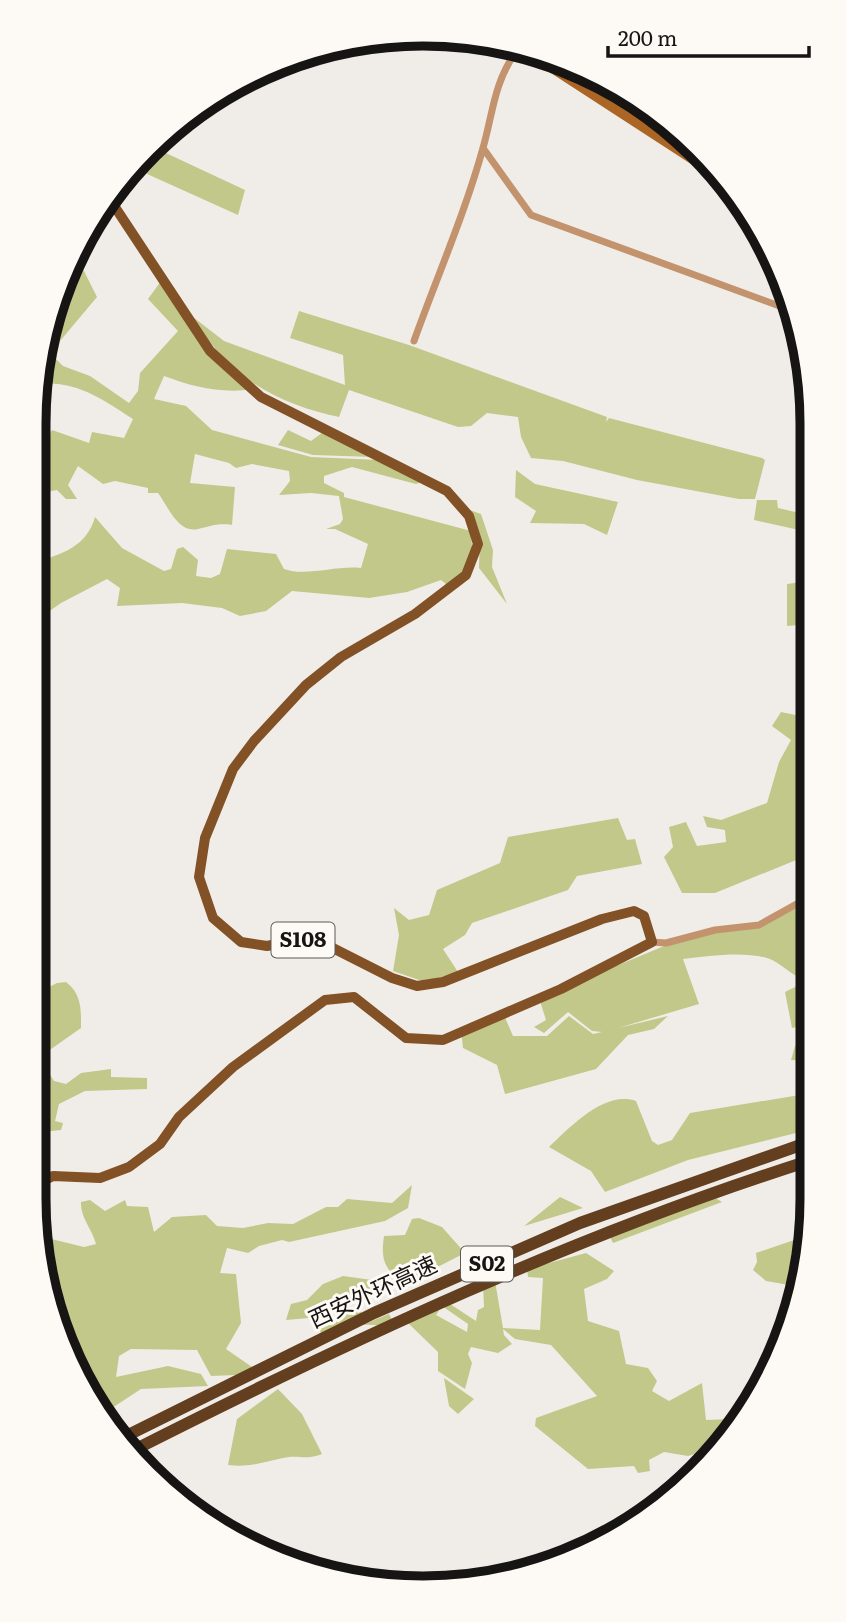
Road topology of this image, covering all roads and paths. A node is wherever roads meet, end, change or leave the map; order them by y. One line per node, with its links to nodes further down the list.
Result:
1 (513, 56): 3 (street)
2 (555, 70): 4 (main road)
3 (483, 148): 6 (street); 7 (street)
4 (693, 160)
5 (114, 206): 9 (main road, S108)
6 (782, 307)
7 (414, 341)
8 (800, 902): 9 (street)
9 (652, 942): 12 (main road)
10 (800, 1144): 13 (highway, 西安外环高速 / S02)
11 (800, 1164): 14 (highway, 西安外环高速 / S02)
12 (46, 1180)
13 (128, 1435)
14 (139, 1448)

